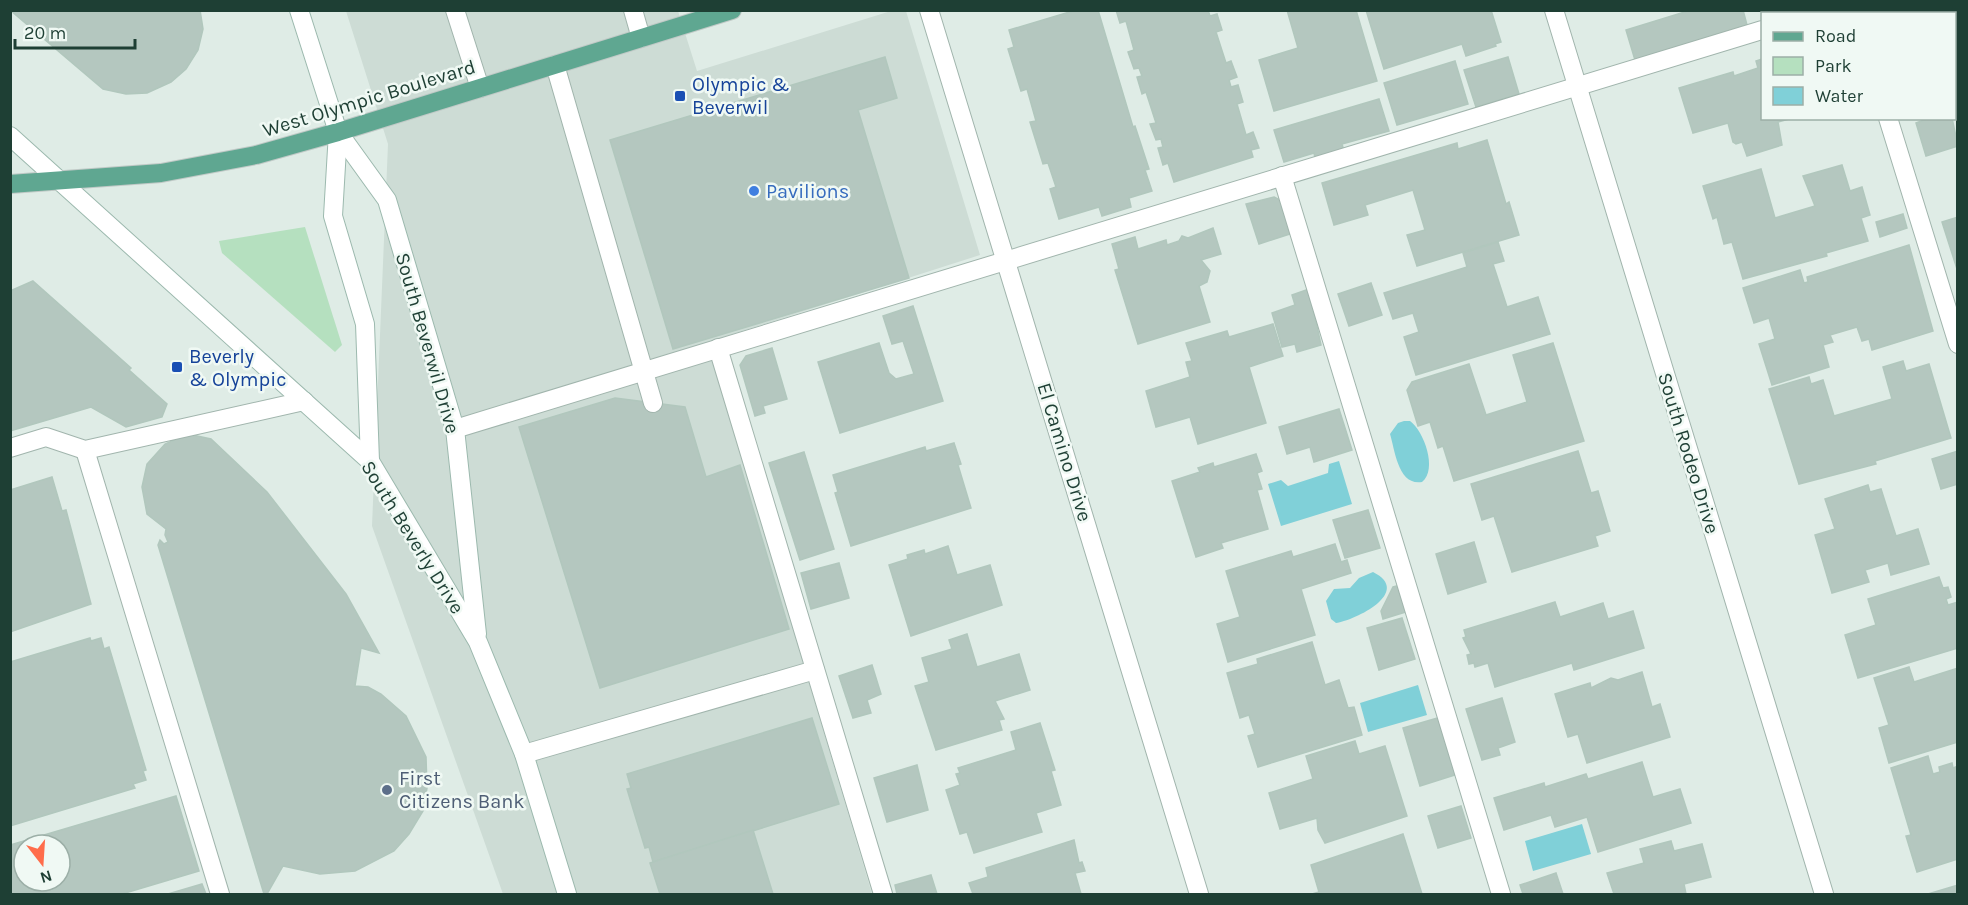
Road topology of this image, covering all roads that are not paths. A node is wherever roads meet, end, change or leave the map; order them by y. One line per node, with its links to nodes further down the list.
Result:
1 (299, 10): 13 (street, South Beverwil Drive)
2 (455, 10): 11 (street)
3 (633, 10): 8 (street)
4 (732, 10): 8 (main road, West Olympic Boulevard)
5 (929, 10): 18 (street, El Camino Drive)
6 (1554, 10): 10 (street, South Rodeo Drive)
7 (1761, 30): 10 (street)
8 (642, 38): 9 (main road, West Olympic Boulevard)
9 (555, 65): 11 (main road, West Olympic Boulevard); 21 (street)
10 (1577, 87): 15 (street); 36 (street, South Rodeo Drive)
11 (480, 88): 13 (main road, West Olympic Boulevard)
12 (1889, 120): 19 (street)
13 (338, 132): 16 (main road, West Olympic Boulevard); 24 (street, South Beverwil Drive); 27 (street, South Beverwil Drive)
14 (10, 136): 16 (street, South Beverly Drive)
15 (1282, 176): 18 (street); 35 (street)
16 (60, 181): 17 (main road, West Olympic Boulevard); 22 (street, South Beverly Drive)
17 (10, 184)
18 (1006, 261): 20 (street); 34 (street, El Camino Drive)
19 (1958, 344)
20 (718, 348): 21 (street); 29 (street)
21 (644, 371): 23 (street); 24 (street)
22 (304, 401): 26 (street); 27 (street, South Beverly Drive)
23 (653, 403)
24 (455, 429): 28 (street, South Beverwil Drive)
25 (10, 448): 26 (street)
26 (85, 450): 31 (street)
27 (370, 461): 28 (street, South Beverly Drive)
28 (478, 642): 30 (street, South Beverly Drive)
29 (815, 669): 30 (street); 33 (street)
30 (524, 754): 32 (street, South Beverly Drive)
31 (220, 894)
32 (567, 894)
33 (883, 894)
34 (1199, 894)
35 (1501, 894)
36 (1824, 894)

